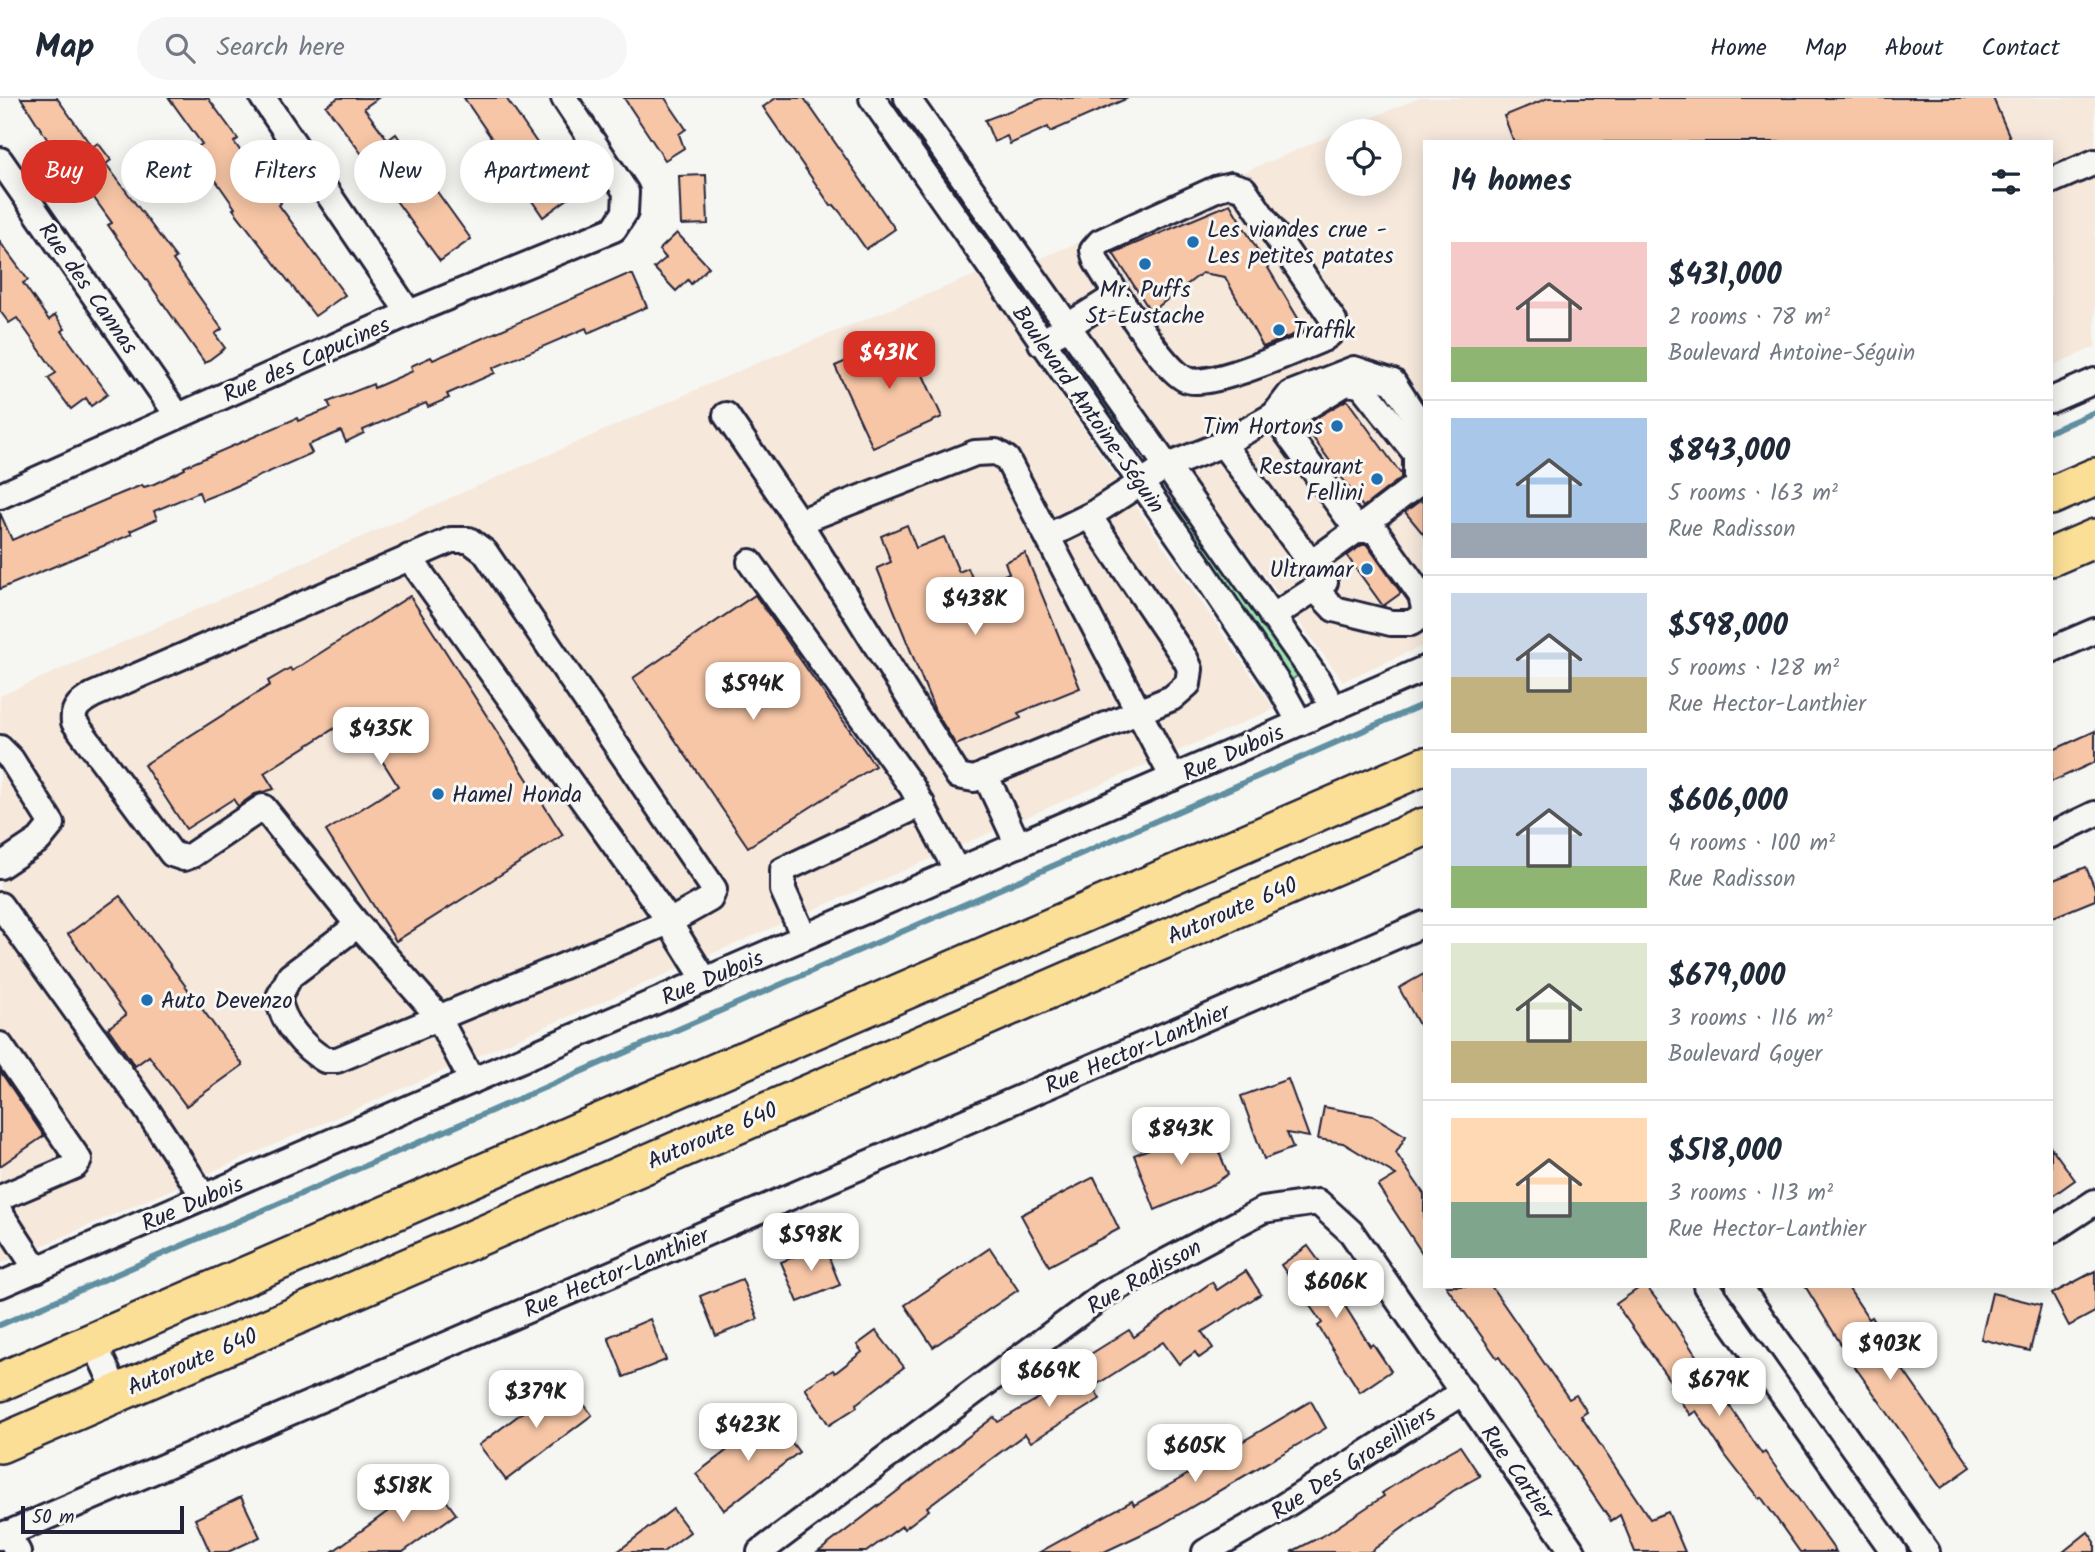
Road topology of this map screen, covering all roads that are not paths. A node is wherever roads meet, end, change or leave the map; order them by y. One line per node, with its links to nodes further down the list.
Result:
1 (263, 98): 9 (street)
2 (564, 98): 9 (street, Rue des Capucines)
3 (905, 98): 4 (street); 10 (street, Boulevard Antoine-Séguin)
4 (876, 105): 11 (street, Boulevard Antoine-Séguin)
5 (0, 160): 16 (street, Rue des Cannas)
6 (2095, 162): 7 (street)
7 (2053, 180)
8 (1117, 295): 8 (street); 10 (street)
9 (409, 313): 16 (street, Rue des Capucines)
10 (1068, 326): 11 (street); 19 (street, Boulevard Antoine-Séguin)
11 (1041, 342): 21 (street, Boulevard Antoine-Séguin)
12 (2095, 381): 13 (street)
13 (2053, 399)
14 (726, 415): 25 (street)
15 (1274, 415): 17 (street); 18 (street); 26 (street); 26 (street)
16 (178, 416): 23 (street, Rue des Capucines)
17 (1423, 428)
18 (1223, 444): 19 (street); 32 (street)
19 (1165, 467): 21 (street); 36 (street, Boulevard Antoine-Séguin)
20 (2095, 477): 22 (highway)
21 (1140, 482): 24 (street); 42 (street, Boulevard Antoine-Séguin)
22 (2053, 495)
23 (0, 496)
24 (1089, 516): 27 (street); 41 (street)
25 (799, 523): 27 (street); 45 (street)
26 (1357, 530): 32 (street); 34 (street)
27 (1048, 536): 41 (street)
28 (2095, 538): 29 (highway)
29 (2053, 555)
30 (409, 557): 55 (street); 55 (street); 57 (street)
31 (750, 562): 47 (street)
32 (1311, 563): 33 (street)
33 (1315, 589): 35 (street); 36 (street)
34 (1423, 604)
35 (1423, 616)
36 (1272, 617): 40 (street, Boulevard Antoine-Séguin)
37 (2095, 631): 38 (street)
38 (2053, 649)
39 (1423, 669): 40 (street, Rue Dubois)
40 (1333, 708): 42 (street, Rue Dubois)
41 (1139, 711): 45 (street); 46 (street)
42 (1300, 723): 46 (street, Rue Dubois)
43 (0, 748): 52 (street)
44 (1423, 766): 72 (highway)
45 (985, 774): 51 (street)
46 (1173, 778): 51 (street, Rue Dubois)
47 (922, 804): 53 (street); 58 (street)
48 (2095, 814): 50 (street)
49 (1423, 827): 75 (highway, Autoroute 640)
50 (2053, 834)
51 (1018, 845): 53 (street, Rue Dubois)
52 (0, 866)
53 (957, 871): 58 (street, Rue Dubois)
54 (0, 905): 63 (street)
55 (669, 922): 59 (street); 60 (street)
56 (1423, 924): 77 (street, Rue Hector-Lanthier)
57 (358, 925): 60 (street); 60 (street)
58 (804, 937): 59 (street, Rue Dubois)
59 (705, 980): 62 (street, Rue Dubois)
60 (438, 1017): 62 (street)
61 (0, 1045): 64 (street)
62 (472, 1081): 63 (street, Rue Dubois)
63 (204, 1197): 68 (street, Rue Dubois)
64 (0, 1198)
65 (2095, 1202): 67 (street)
66 (0, 1213): 68 (street)
67 (2053, 1230)
68 (37, 1270): 69 (street, Rue Dubois)
69 (0, 1285)
70 (1707, 1288): 81 (street)
71 (1740, 1288): 82 (street)
72 (93, 1341): 73 (highway); 75 (street)
73 (0, 1382)
74 (1463, 1392): 78 (street, Rue Radisson); 79 (street, Rue Des Groseilliers); 80 (street, Rue Cartier)
75 (117, 1393): 76 (highway, Autoroute 640)
76 (0, 1444)
77 (8, 1541)
78 (760, 1552)
79 (1205, 1552)
80 (1573, 1552)
81 (1894, 1552)
82 (1927, 1552)

